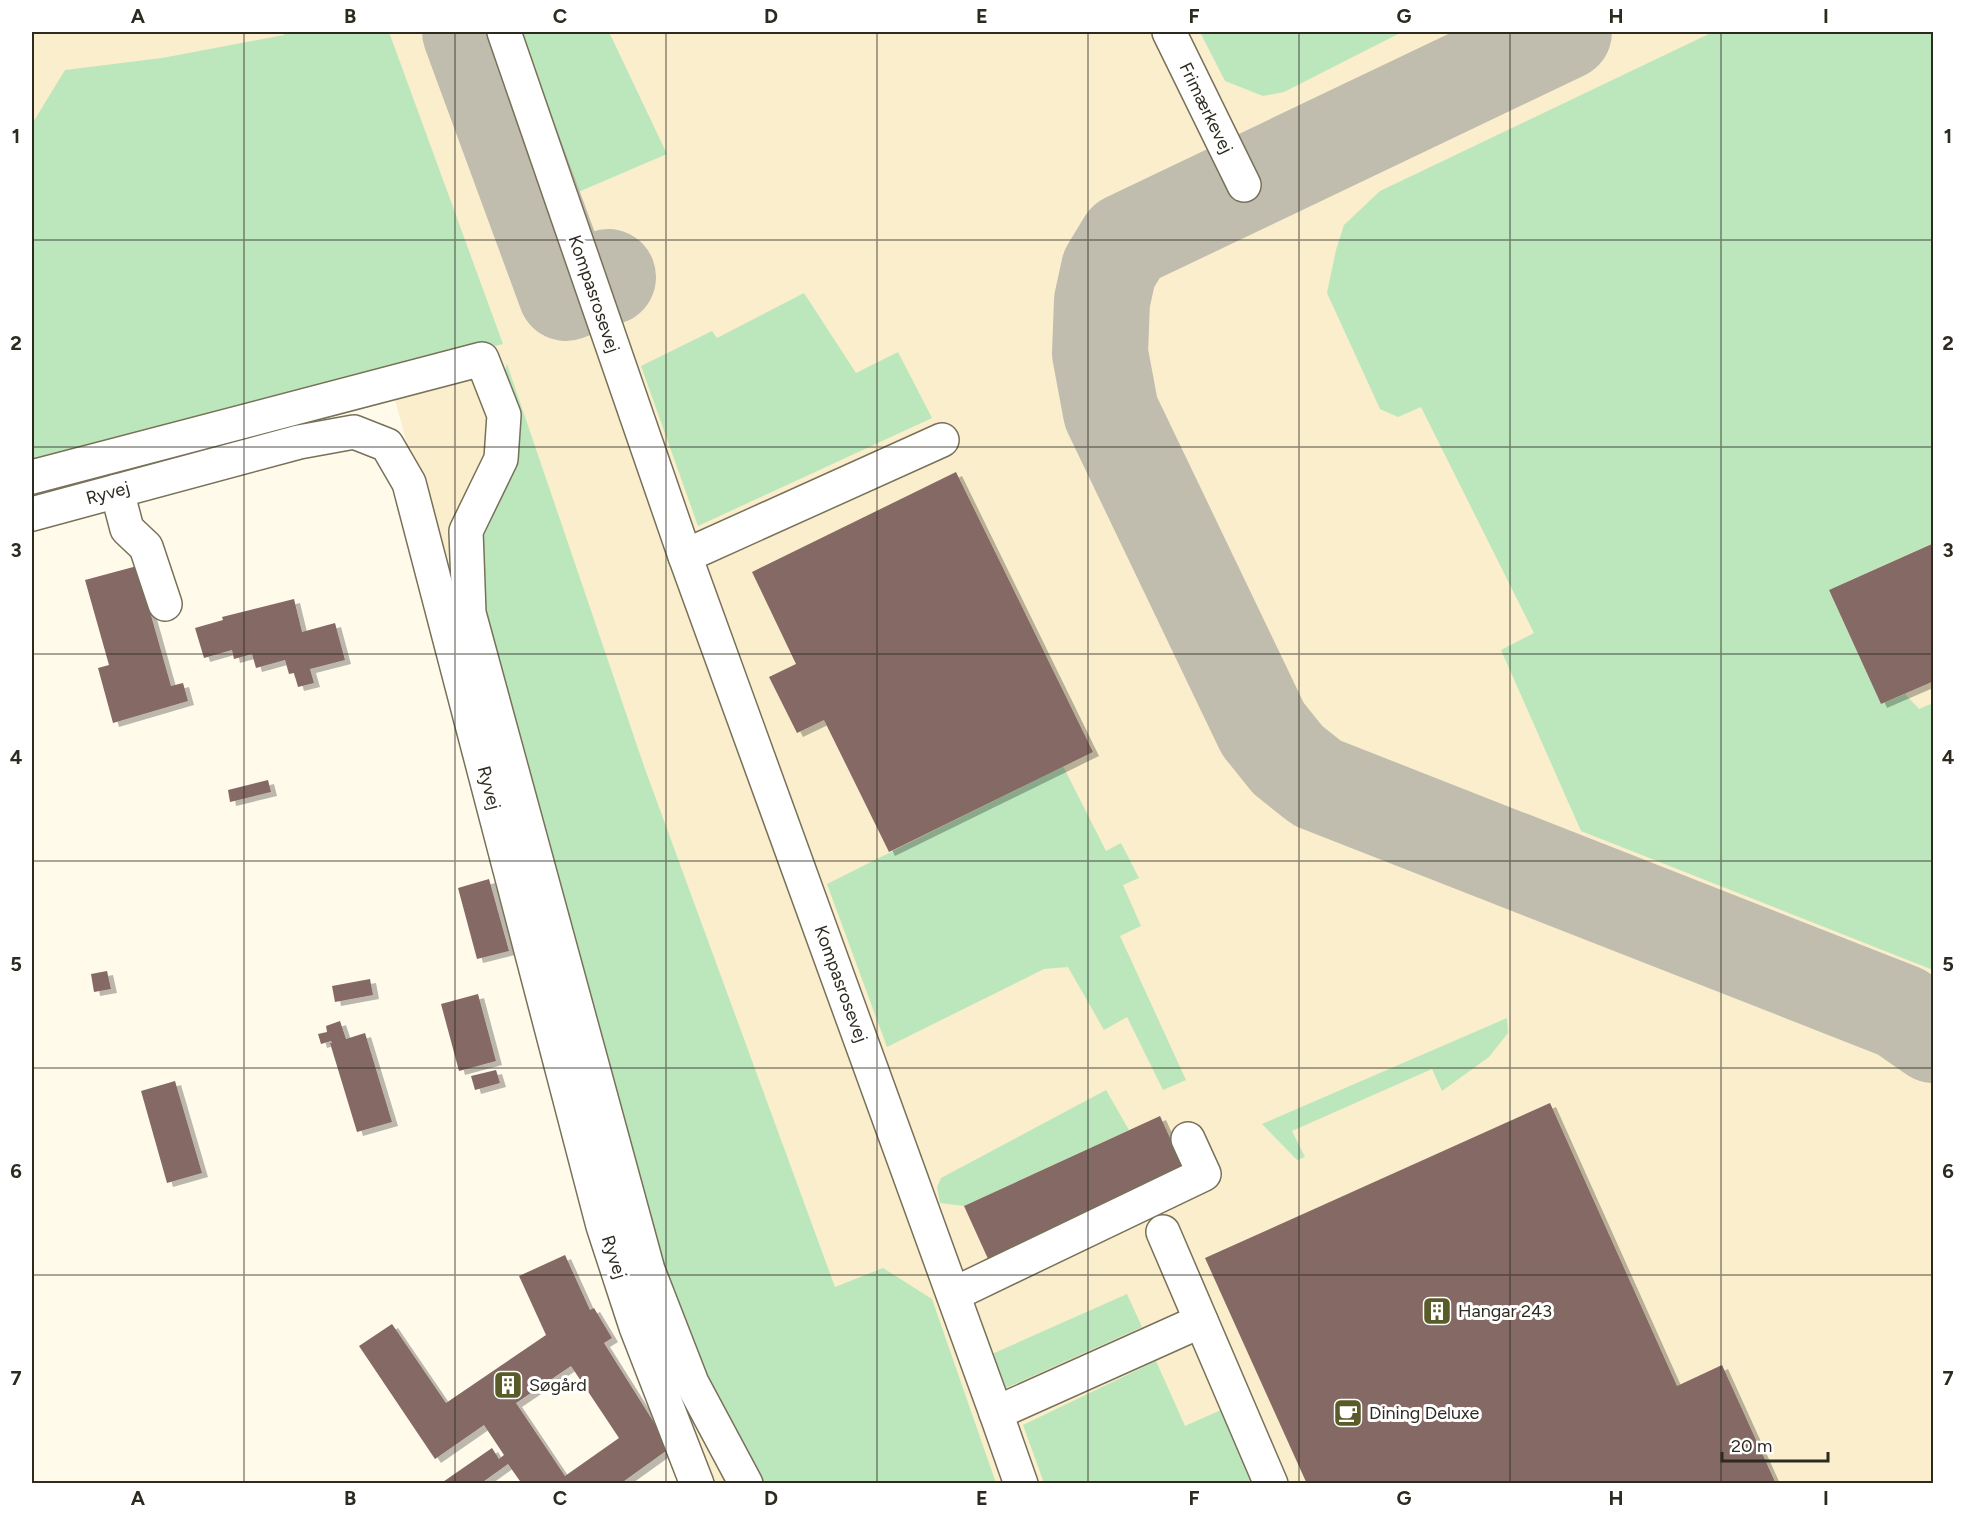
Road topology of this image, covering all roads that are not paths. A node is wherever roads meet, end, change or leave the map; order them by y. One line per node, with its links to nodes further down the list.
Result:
1 (504, 32): 8 (street, Kompasrosevej)
2 (1168, 32): 3 (street, Frimærkevej)
3 (1244, 185)
4 (942, 440): 8 (street)
5 (32, 477): 16 (street)
6 (117, 490): 7 (street, Ryvej); 9 (street); 15 (street, Ryvej)
7 (32, 513)
8 (685, 556): 12 (street, Kompasrosevej)
9 (165, 604)
10 (1188, 1139): 12 (street)
11 (1163, 1232): 13 (street)
12 (954, 1294): 14 (street, Kompasrosevej)
13 (1200, 1321): 14 (street); 18 (street)
14 (996, 1413): 17 (street, Kompasrosevej)
15 (697, 1484)
16 (746, 1484)
17 (1022, 1484)
18 (1271, 1484)

